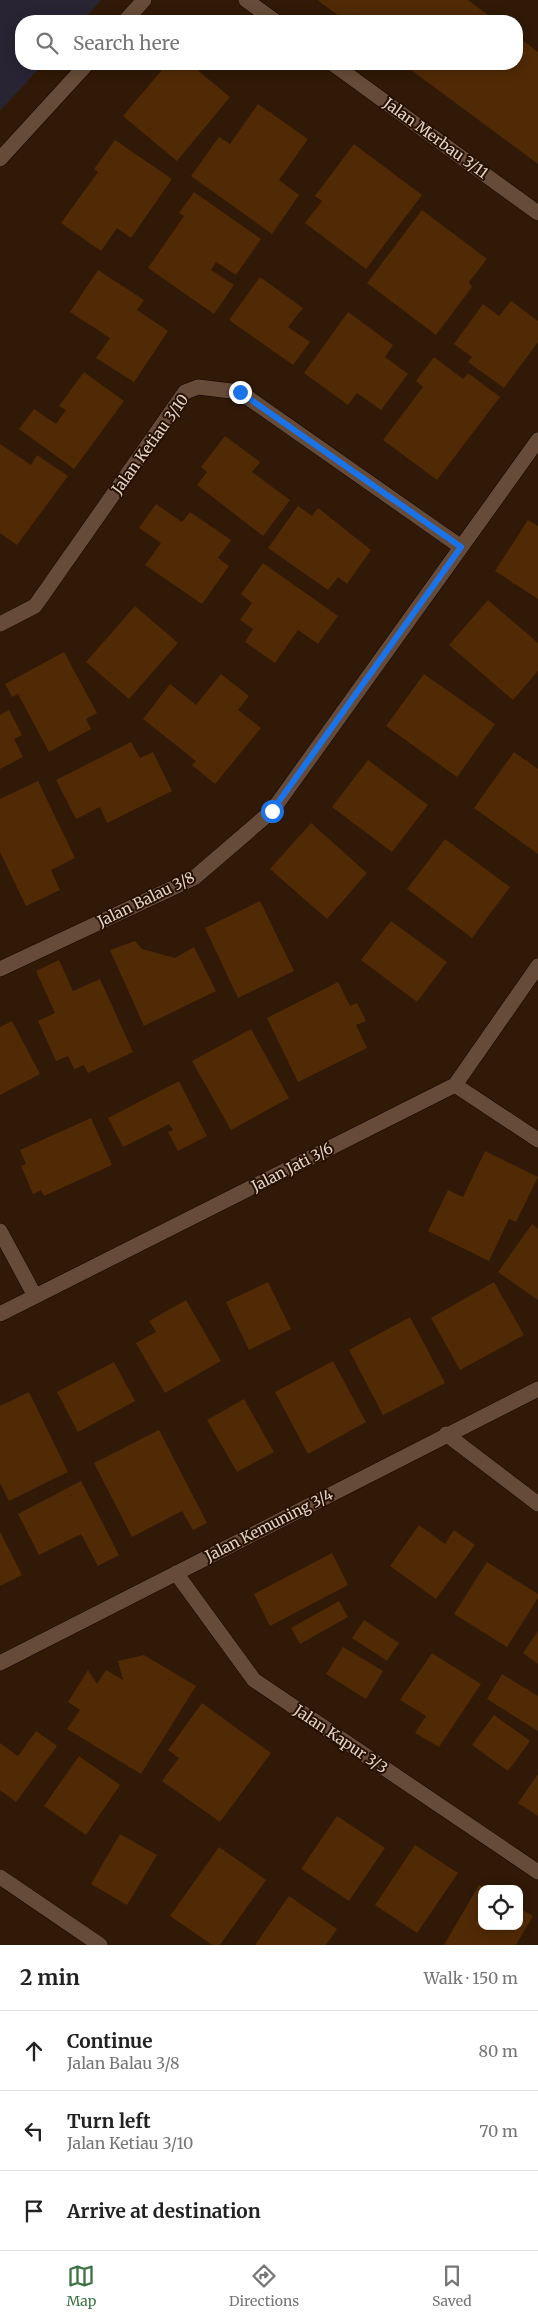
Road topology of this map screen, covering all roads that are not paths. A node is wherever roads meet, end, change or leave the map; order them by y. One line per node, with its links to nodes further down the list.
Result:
1 (144, 0): 3 (street)
2 (246, 0): 4 (street)
3 (130, 15)
4 (267, 15)
5 (82, 70): 7 (street)
6 (341, 70): 8 (street, Jalan Merbau 3/11)
7 (0, 159)
8 (538, 213)
9 (538, 440): 10 (street, Jalan Balau 3/8)
10 (461, 547): 11 (street, Jalan Ketiau 3/10); 13 (street, Jalan Balau 3/8)
11 (0, 624)
12 (538, 966): 14 (street, Jalan Jati 3/6)
13 (0, 969)
14 (455, 1085): 15 (street); 17 (street, Jalan Jati 3/6)
15 (538, 1140)
16 (0, 1231): 17 (street)
17 (35, 1296): 18 (street, Jalan Jati 3/6)
18 (0, 1314)
19 (538, 1390): 20 (street, Jalan Kemuning 3/4)
20 (446, 1434): 21 (street); 22 (street, Jalan Kemuning 3/4)
21 (538, 1504)
22 (176, 1573): 23 (street, Jalan Kemuning 3/4); 24 (street, Jalan Kapur 3/3)
23 (0, 1663)
24 (538, 1872)
25 (0, 1877): 26 (street)
26 (100, 1945)

